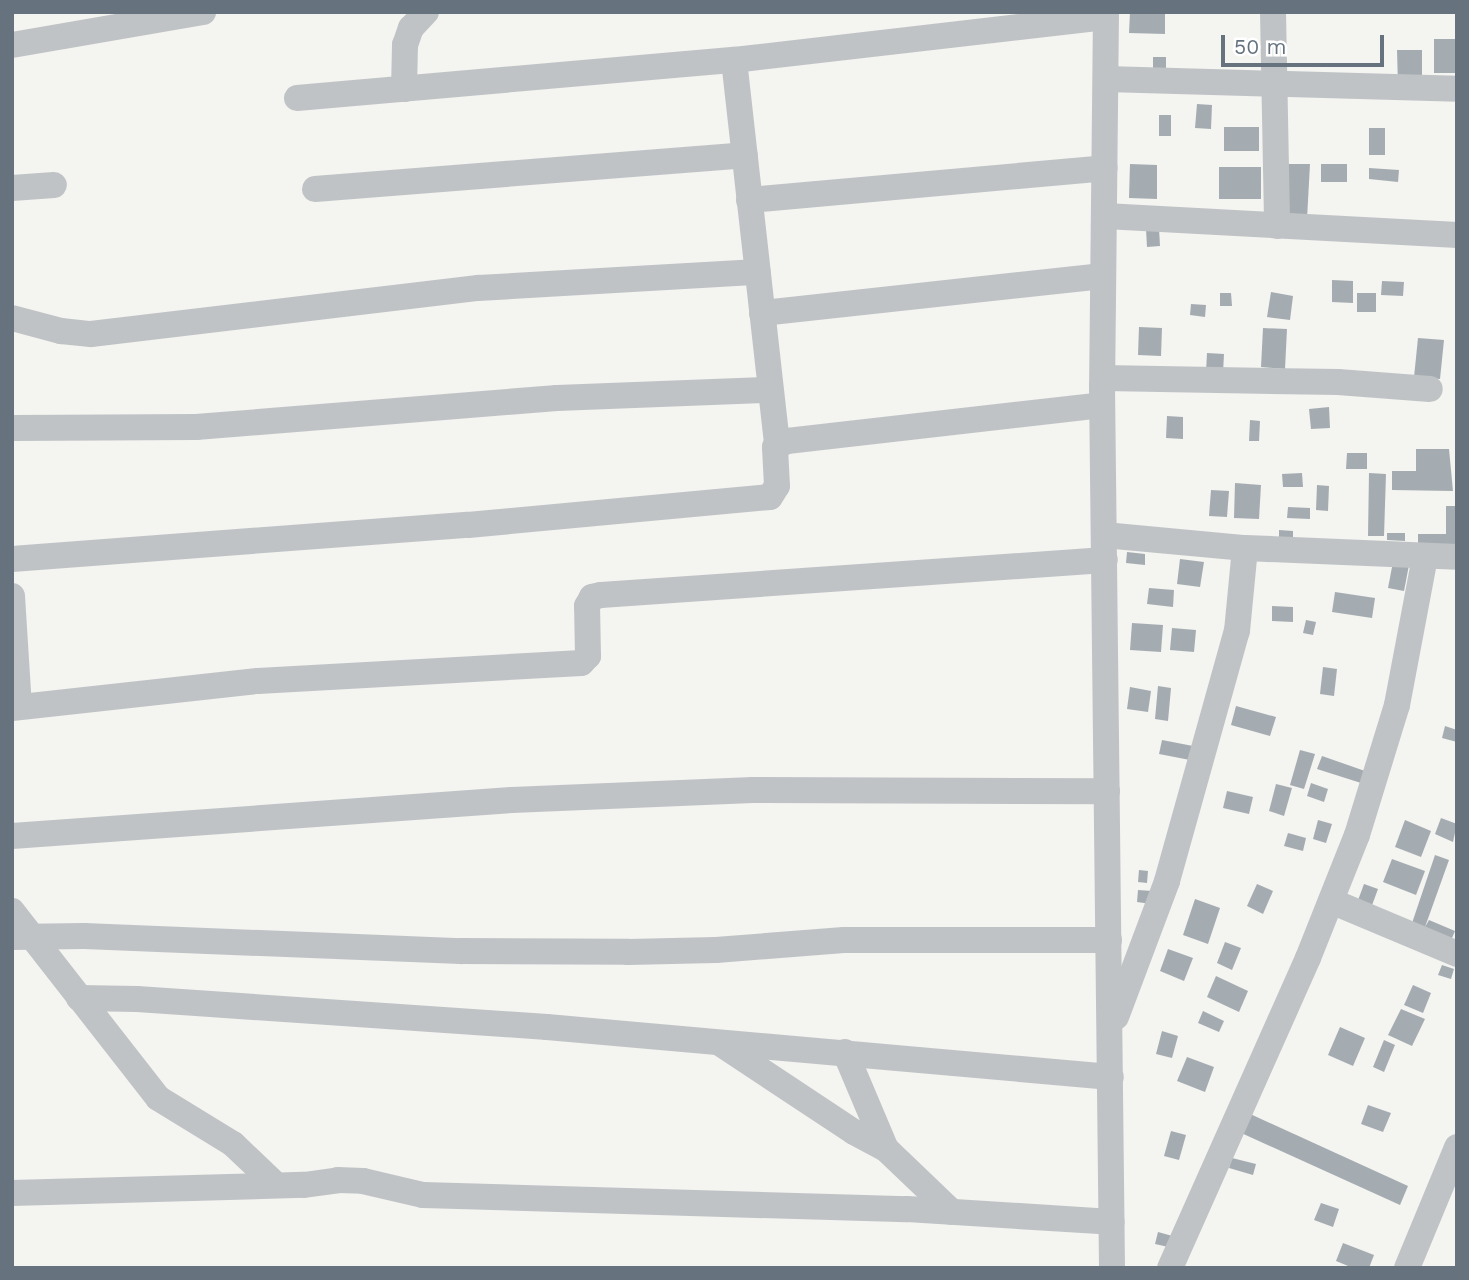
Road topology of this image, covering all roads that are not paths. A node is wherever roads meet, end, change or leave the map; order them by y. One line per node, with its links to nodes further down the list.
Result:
1 (203, 12): 5 (street)
2 (426, 12): 9 (street)
3 (1273, 12): 8 (street)
4 (1106, 15): 6 (street); 7 (street)
5 (12, 45)
6 (734, 60): 9 (street); 12 (street)
7 (1106, 79): 8 (street); 13 (street)
8 (1274, 85): 10 (street); 19 (street)
9 (404, 89): 11 (street)
10 (1457, 89)
11 (297, 98)
12 (744, 155): 16 (street); 17 (street)
13 (1105, 168): 17 (street); 18 (street)
14 (54, 185): 15 (street)
15 (12, 187)
16 (315, 189)
17 (749, 200): 21 (street)
18 (1105, 216): 19 (street); 22 (street)
19 (1276, 226): 20 (street)
20 (1457, 235)
21 (758, 272): 23 (street); 24 (street)
22 (1104, 276): 23 (street); 25 (street)
23 (762, 313): 27 (street)
24 (12, 318)
25 (1104, 378): 26 (street); 28 (street)
26 (1430, 389)
27 (770, 390): 29 (street); 30 (street)
28 (1102, 405): 30 (street); 31 (street)
29 (12, 428)
30 (777, 445): 35 (street)
31 (1104, 548): 32 (street); 37 (street); 38 (street)
32 (1245, 548): 33 (street); 46 (street)
33 (1425, 557): 34 (street); 40 (street)
34 (1457, 557)
35 (12, 559)
36 (12, 596): 37 (street)
37 (15, 708)
38 (1107, 791): 39 (street); 43 (street)
39 (12, 836)
40 (1331, 901): 44 (street); 57 (street)
41 (12, 911): 42 (street)
42 (22, 937): 43 (street); 45 (street)
43 (1109, 940): 46 (street)
44 (1457, 954)
45 (79, 998): 47 (street); 52 (street)
46 (1111, 1032): 49 (street)
47 (716, 1041): 48 (street); 51 (street)
48 (845, 1052): 49 (street); 51 (street)
49 (1111, 1077): 55 (street)
50 (1457, 1147): 58 (street)
51 (886, 1149): 54 (street)
52 (276, 1185): 53 (street); 54 (street)
53 (12, 1193)
54 (952, 1212): 55 (street)
55 (1112, 1222): 56 (street)
56 (1112, 1268)
57 (1170, 1268)
58 (1407, 1268)

